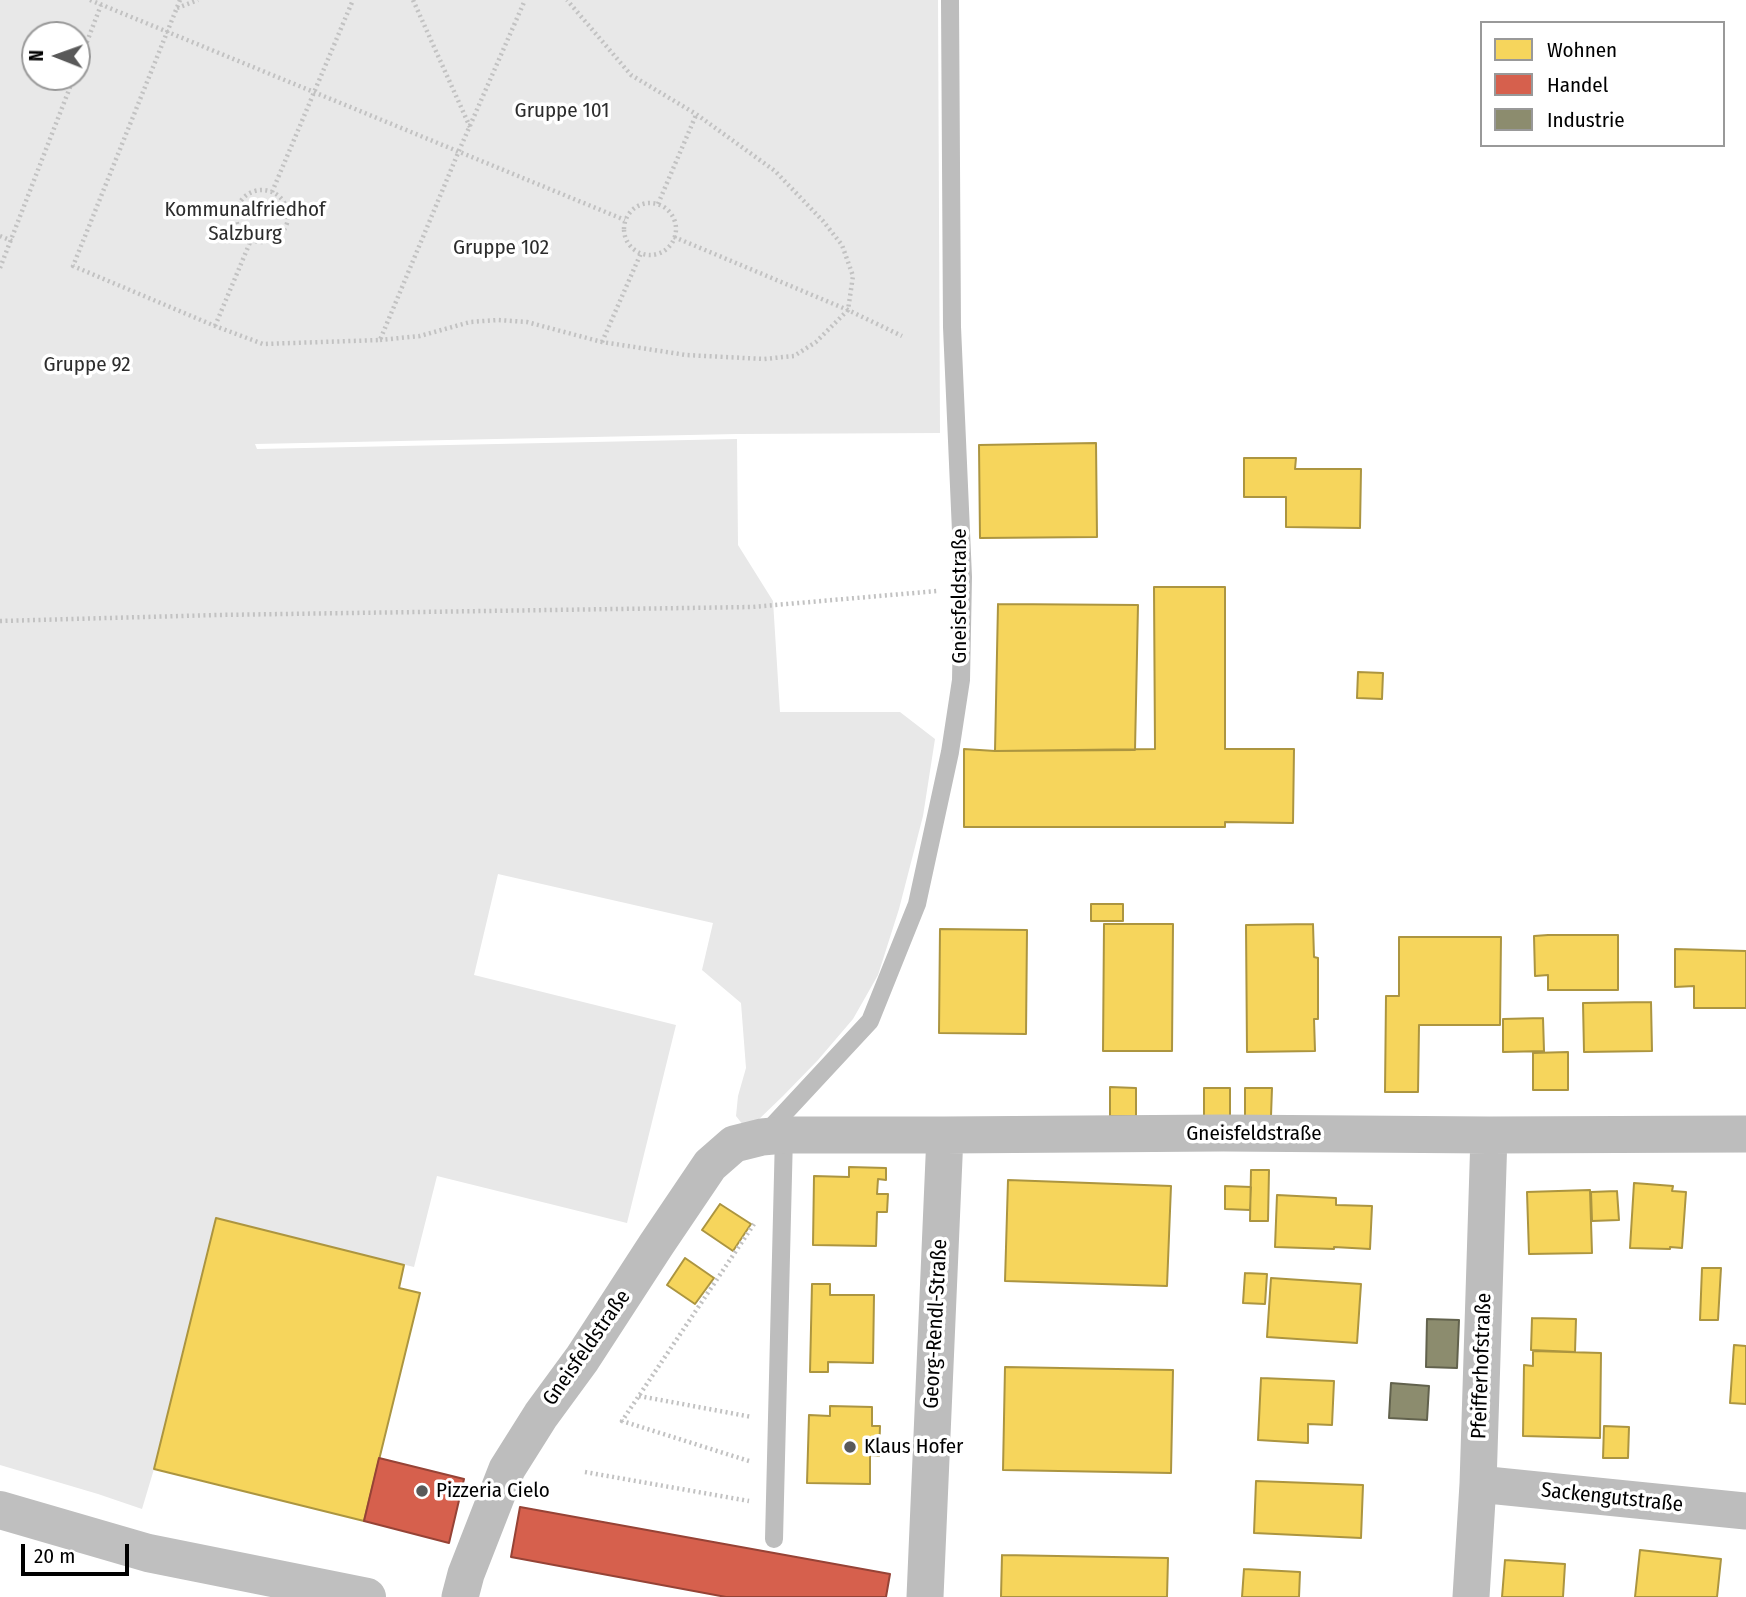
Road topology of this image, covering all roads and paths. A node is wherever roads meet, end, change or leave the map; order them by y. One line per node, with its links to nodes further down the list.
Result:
1 (90, 0): 9 (path)
2 (180, 0): 10 (path)
3 (198, 0): 10 (path)
4 (354, 0): 14 (path)
5 (412, 0): 16 (path)
6 (526, 0): 16 (path)
7 (567, 0): 15 (path)
8 (950, 0): 32 (lane, Gneisfeldstraße)
9 (101, 5): 11 (path); 12 (path)
10 (177, 8): 12 (path)
11 (91, 31)
12 (167, 32): 14 (path); 28 (path)
13 (69, 91): 24 (path)
14 (314, 93): 17 (path); 18 (path)
15 (696, 114): 19 (path); 27 (path)
16 (470, 128): 17 (path)
17 (458, 153): 20 (path); 30 (path)
18 (272, 192): 23 (path); 23 (path)
19 (658, 204): 20 (path); 22 (path)
20 (625, 220): 25 (path)
21 (0, 236): 24 (path)
22 (674, 237): 25 (path); 27 (path)
23 (251, 240): 28 (path)
24 (12, 241): 26 (path)
25 (641, 254): 31 (path)
26 (0, 268)
27 (848, 310): 29 (path); 31 (path)
28 (215, 326): 30 (path)
29 (901, 336)
30 (380, 340): 31 (path)
31 (602, 342)
32 (962, 589): 33 (path); 37 (lane, Gneisfeldstraße)
33 (0, 621)
34 (1746, 1134): 36 (street, Gneisfeldstraße)
35 (945, 1135): 36 (street, Gneisfeldstraße); 37 (street, Gneisfeldstraße); 50 (street, Georg-Rendl-Straße)
36 (1489, 1135): 43 (street, Pfeifferhofstraße)
37 (773, 1136): 38 (lane); 49 (street, Gneisfeldstraße)
38 (783, 1179): 39 (path); 40 (lane)
39 (639, 1396): 40 (path); 41 (path)
40 (777, 1422): 47 (lane)
41 (755, 1463)
42 (584, 1472): 44 (path)
43 (1478, 1484): 46 (street, Sackengutstraße); 51 (street, Pfeifferhofstraße)
44 (754, 1502)
45 (0, 1510): 48 (main road)
46 (1746, 1511)
47 (774, 1539)
48 (367, 1597)
49 (460, 1597)
50 (925, 1597)
51 (1472, 1597)

